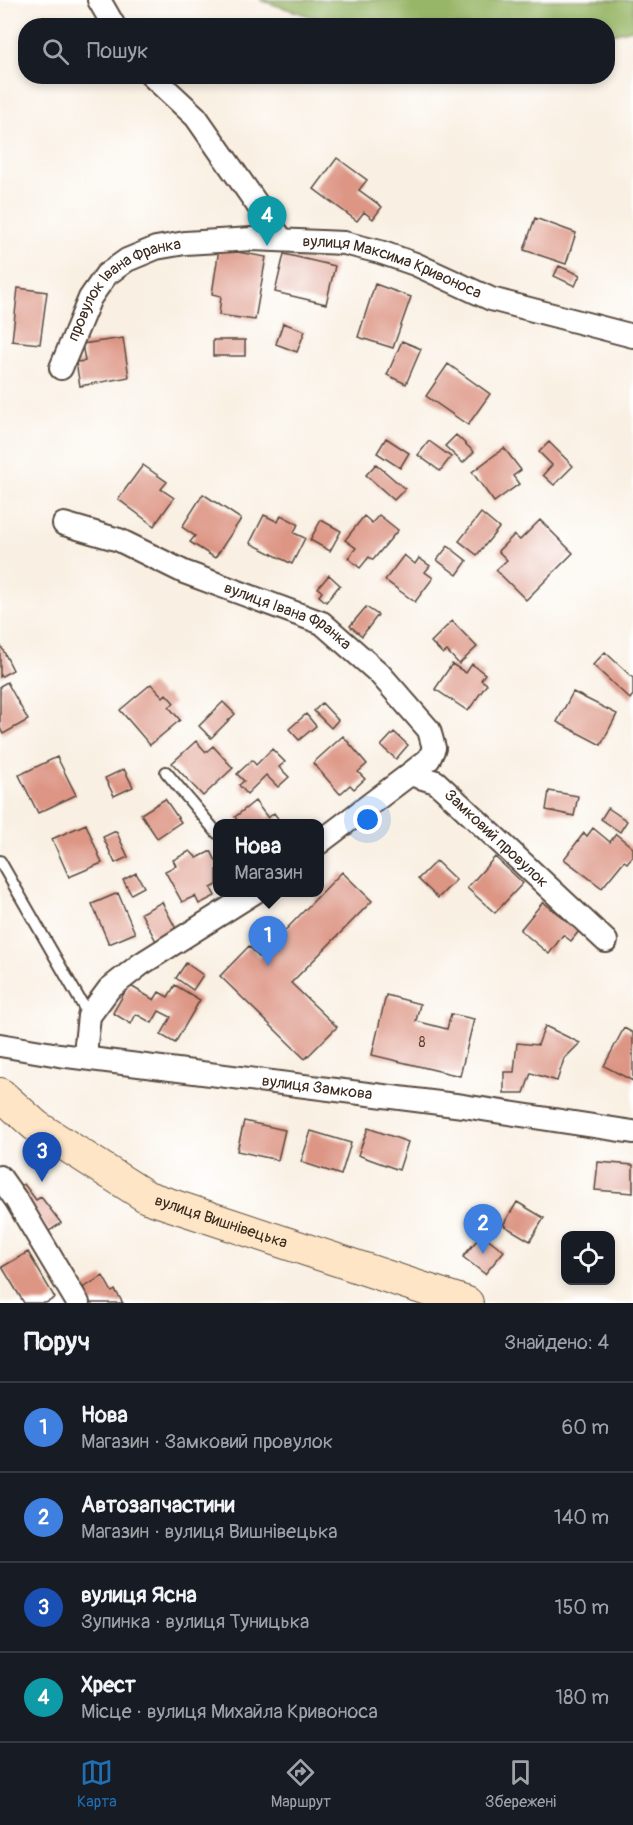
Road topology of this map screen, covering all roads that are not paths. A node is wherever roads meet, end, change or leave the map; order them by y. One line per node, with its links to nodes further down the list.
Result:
1 (99, 0): 2 (street)
2 (109, 18)
3 (161, 84): 4 (street, вулиця Максима Кривоноса)
4 (282, 240): 5 (street, вулиця Максима Кривоноса); 6 (street, провулок Івана Франка)
5 (633, 336)
6 (61, 368)
7 (64, 524): 9 (street, вулиця Івана Франка)
8 (166, 772): 10 (lane)
9 (410, 774): 11 (street); 14 (street, Замковий провулок)
10 (213, 828)
11 (324, 839)
12 (0, 861): 15 (lane)
13 (247, 897): 15 (street)
14 (606, 942)
15 (89, 1016): 17 (street)
16 (0, 1045): 17 (street, вулиця Замкова)
17 (86, 1058): 19 (street, вулиця Замкова)
18 (0, 1094): 22 (main road, вулиця Вишнівецька)
19 (633, 1132)
20 (0, 1177): 21 (street)
21 (70, 1299)
22 (467, 1303)

